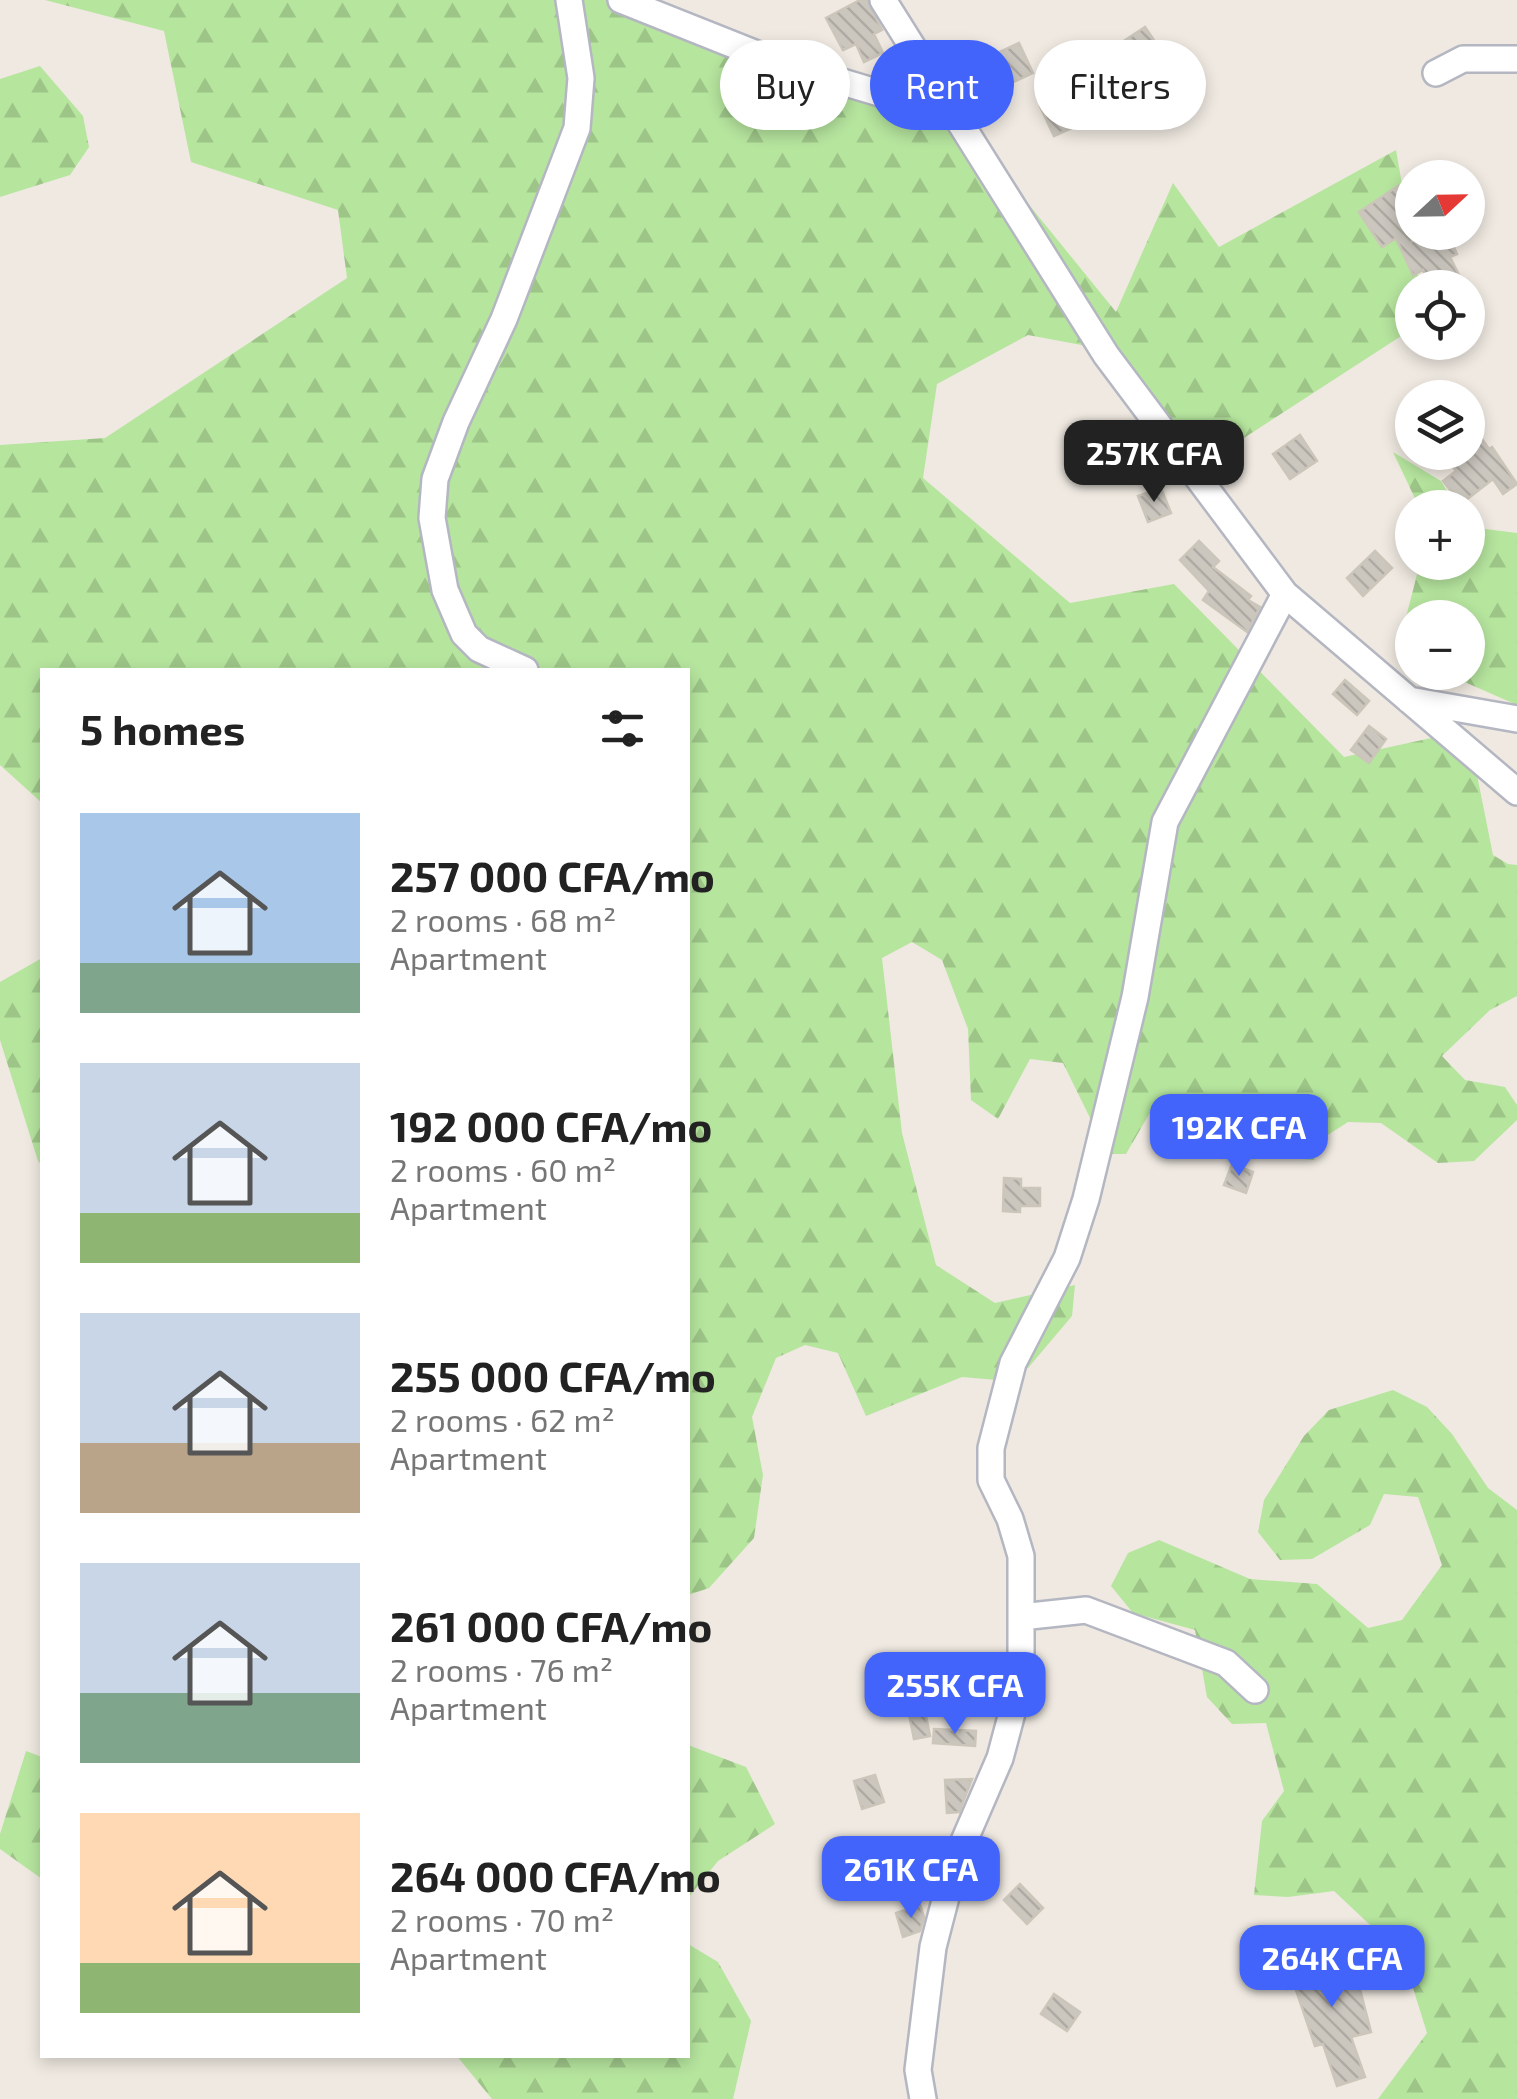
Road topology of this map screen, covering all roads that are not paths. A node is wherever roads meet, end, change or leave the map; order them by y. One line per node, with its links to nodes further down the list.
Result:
1 (569, 0): 10 (street)
2 (622, 0): 7 (street)
3 (883, 0): 4 (street)
4 (908, 40)
5 (1517, 59): 6 (street)
6 (1436, 73)
7 (870, 90)
8 (965, 130): 9 (street)
9 (1285, 594): 11 (street); 14 (street)
10 (521, 668)
11 (1409, 700): 12 (street); 13 (street)
12 (1517, 719)
13 (1517, 792)
14 (1021, 1616): 15 (street); 16 (street)
15 (1255, 1690)
16 (922, 2099)

